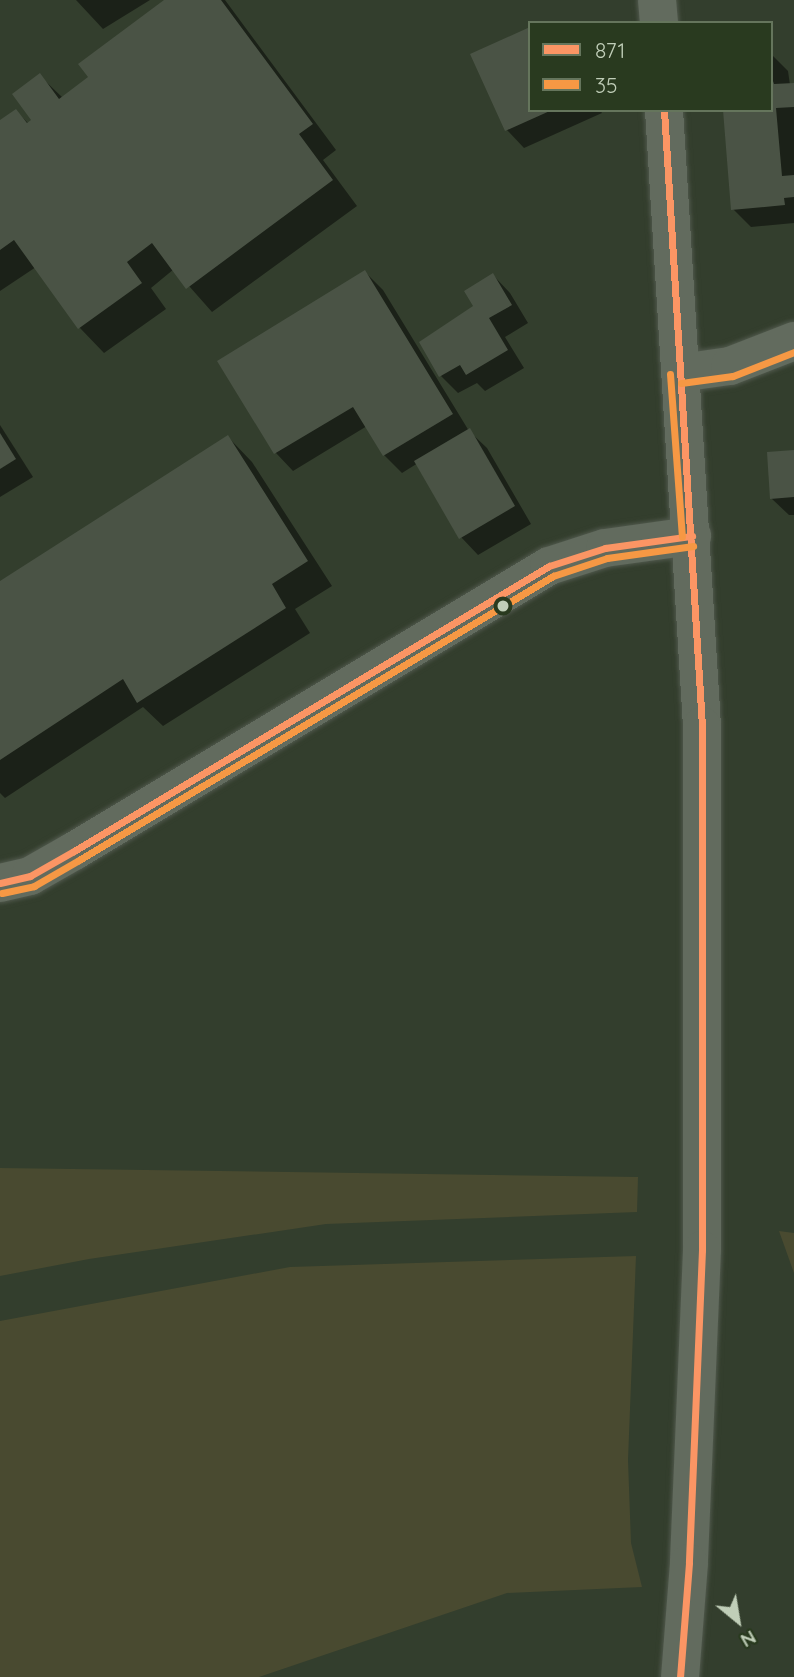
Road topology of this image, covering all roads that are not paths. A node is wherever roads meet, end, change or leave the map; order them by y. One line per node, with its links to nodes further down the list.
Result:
1 (657, 0): 2 (street)
2 (659, 21)
3 (664, 112): 5 (street)
4 (794, 341): 5 (street)
5 (680, 373): 6 (street)
6 (692, 536): 7 (street); 8 (street)
7 (0, 883)
8 (680, 1677)

